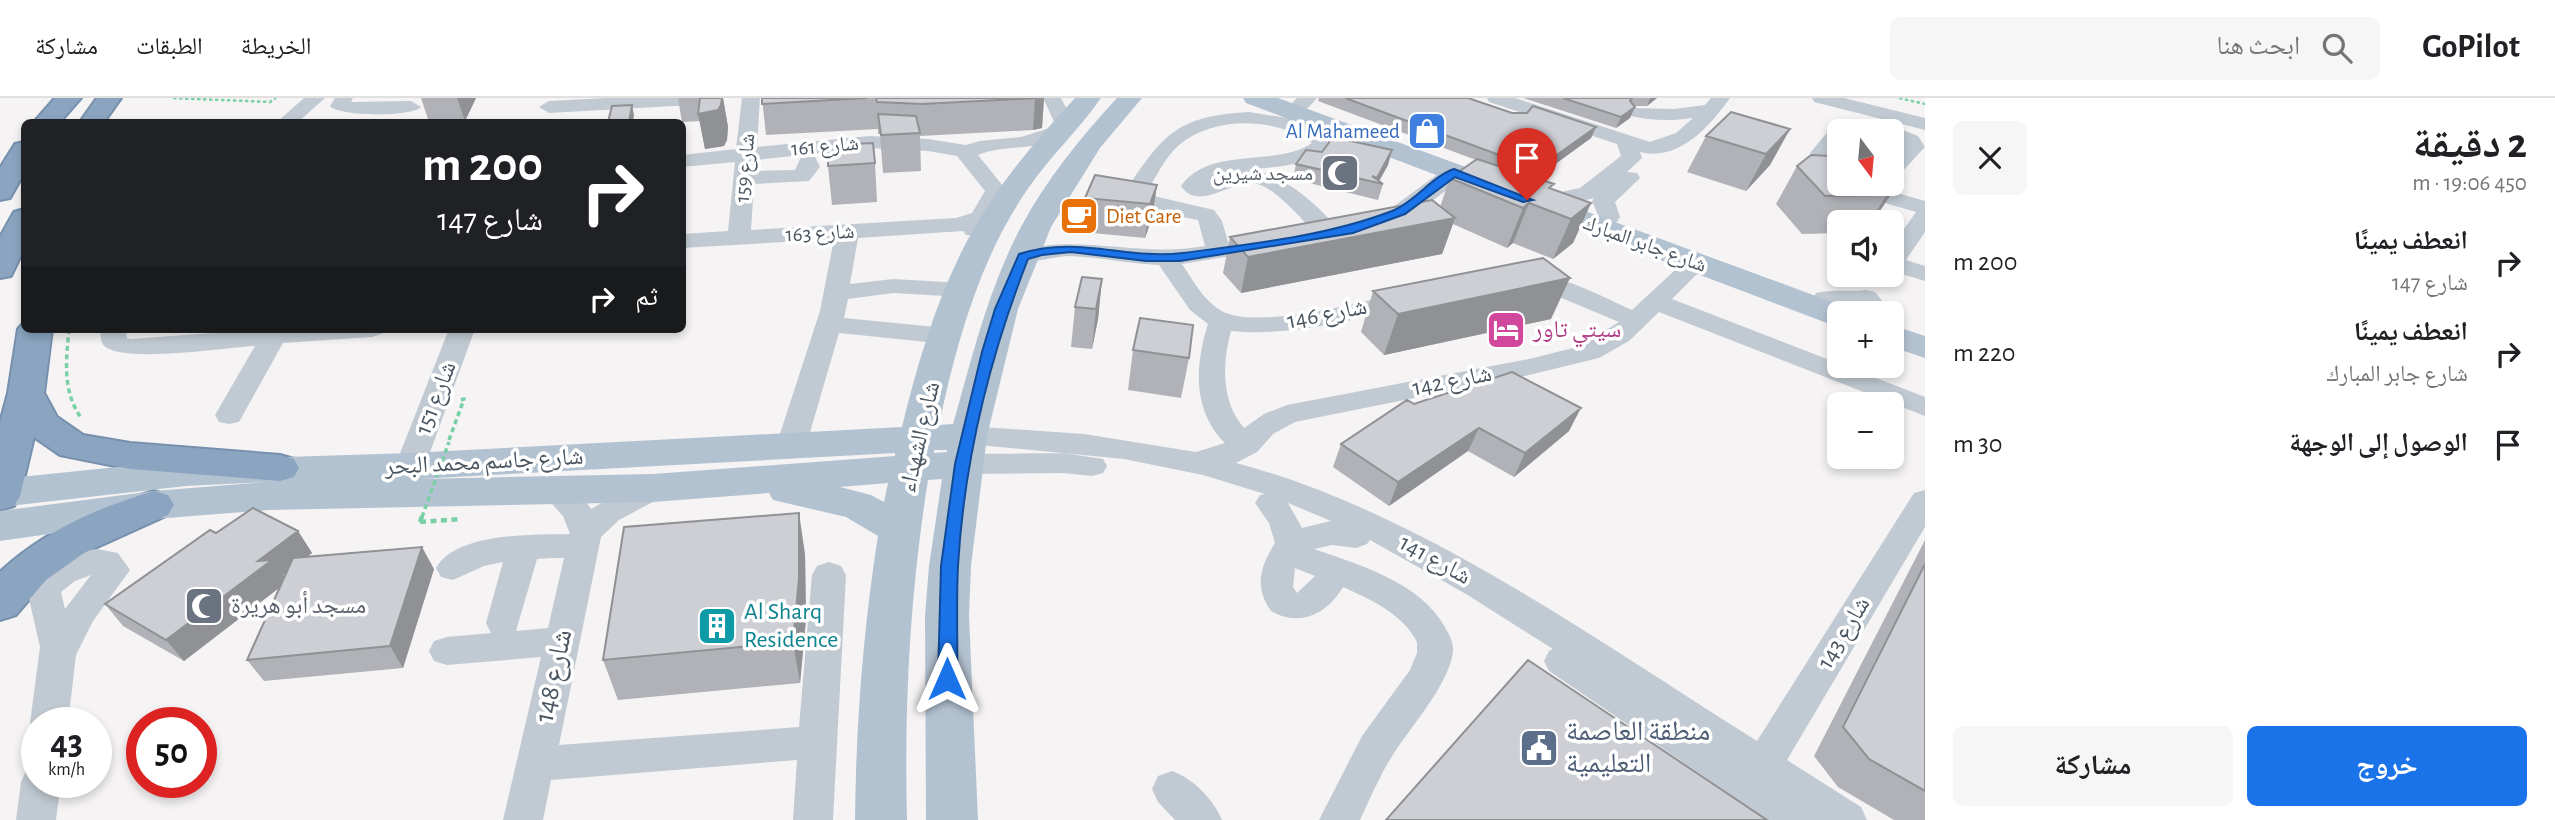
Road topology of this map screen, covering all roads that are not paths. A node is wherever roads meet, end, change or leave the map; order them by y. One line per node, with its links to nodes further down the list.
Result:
1 (69, 98): 20 (highway)
2 (109, 98): 21 (highway)
3 (316, 98): 22 (street)
4 (344, 98): 12 (street)
5 (709, 98): 16 (street)
6 (1143, 98): 14 (main road)
7 (1821, 98): 11 (street)
8 (1277, 99): 36 (main road, شارع جابر المبارك); 42 (main road, شارع جابر المبارك)
9 (1488, 102): 26 (street)
10 (1712, 102): 13 (street); 27 (street)
11 (1853, 102): 18 (street); 23 (street); 24 (street)
12 (385, 103): 15 (street)
13 (1650, 104)
14 (1110, 107): 19 (main road, شارع الشهداء); 46 (main road, شارع الشهداء)
15 (410, 109)
16 (548, 109)
17 (758, 110): 29 (street, شارع 159)
18 (1925, 116)
19 (1059, 118): 30 (street, شارع 161); 49 (main road, شارع الشهداء)
20 (49, 119)
21 (94, 119)
22 (291, 119)
23 (1873, 119)
24 (1925, 124)
25 (1904, 137): 32 (street)
26 (1627, 143): 27 (street); 42 (street)
27 (1667, 146): 45 (street)
28 (21, 152): 35 (highway)
29 (748, 152): 30 (street, شارع 161); 33 (street, شارع 161); 37 (street, شارع 159)
30 (968, 152): 49 (street)
31 (21, 154): 38 (highway)
32 (1904, 158)
33 (686, 160)
34 (808, 161): 37 (street)
35 (0, 170)
36 (1454, 173): 50 (street); 60 (main road, شارع جابر المبارك)
37 (745, 178): 51 (street, شارع 159)
38 (0, 192)
39 (1904, 193): 41 (street)
40 (1898, 196): 43 (street)
41 (1925, 198)
42 (1559, 199): 45 (main road, شارع جابر المبارك)
43 (1925, 208)
44 (1925, 216): 55 (street)
45 (1608, 217): 68 (main road, شارع جابر المبارك)
46 (1040, 222): 56 (street); 58 (main road, شارع الشهداء)
47 (21, 224): 62 (highway)
48 (847, 232): 49 (street, شارع 163); 51 (street, شارع 163); 65 (street)
49 (972, 233): 66 (main road, شارع الشهداء)
50 (1329, 234): 52 (street); 57 (street)
51 (739, 238): 53 (street, شارع 163)
52 (1304, 238)
53 (686, 241)
54 (1255, 245): 57 (street)
55 (1904, 246)
56 (1081, 249): 58 (street); 59 (street)
57 (1218, 251): 59 (street)
58 (1023, 257): 70 (main road, شارع الشهداء)
59 (1166, 258): 72 (street)
60 (1696, 263): 69 (main road, شارع جابر المبارك); 71 (street, شارع 142)
61 (1904, 267): 63 (street)
62 (0, 269)
63 (1925, 274)
64 (1502, 282): 71 (street)
65 (836, 293): 66 (street); 73 (street)
66 (960, 295): 70 (main road); 81 (main road, شارع الشهداء)
67 (1434, 295): 72 (street, شارع 146)
68 (1827, 305)
69 (1827, 305)
70 (1002, 309): 89 (main road, شارع الشهداء)
71 (1644, 311): 85 (street); 88 (street, شارع 142)
72 (1222, 323): 88 (street)
73 (829, 324): 81 (street); 87 (street)
74 (1904, 326): 80 (main road)
75 (34, 333): 84 (highway)
76 (113, 333): 77 (street)
77 (267, 333)
78 (276, 333): 86 (street)
79 (460, 333): 92 (street, شارع 151)
80 (1925, 334)
81 (946, 336): 90 (main road, شارع الشهداء)
82 (1904, 340): 83 (main road)
83 (1925, 348)
84 (26, 393): 93 (highway); 97 (highway)
85 (1925, 407)
86 (229, 415)
87 (791, 446): 90 (main road, شارع جاسم محمد البحر); 92 (main road, شارع جاسم محمد البحر)
88 (1245, 446): 91 (street, شارع 142); 98 (street)
89 (966, 450): 90 (main road, شارع جاسم محمد البحر); 91 (street, شارع 141); 98 (street, شارع 141); 125 (main road, شارع الشهداء)
90 (914, 452): 94 (main road, شارع جاسم محمد البحر); 102 (main road, شارع الشهداء)
91 (1186, 462): 98 (street, شارع 141)
92 (410, 466): 93 (main road, شارع جاسم محمد البحر)
93 (280, 468): 97 (main road, شارع جاسم محمد البحر)
94 (736, 481): 95 (main road, شارع جاسم محمد البحر); 102 (main road)
95 (653, 488): 96 (main road, شارع جاسم محمد البحر); 104 (street)
96 (555, 491): 99 (main road, شارع جاسم محمد البحر); 104 (street)
97 (0, 494)
98 (1273, 494): 103 (street, شارع 141); 105 (street); 118 (street, شارع 141)
99 (154, 505): 101 (main road, شارع جاسم محمد البحر); 110 (highway)
100 (1919, 512): 118 (street, شارع 143)
101 (0, 526)
102 (900, 530): 124 (main road, شارع الشهداء)
103 (1356, 536): 105 (street); 128 (street, شارع 141)
104 (584, 539): 106 (street); 112 (street, شارع 148)
105 (1289, 547): 108 (street); 108 (street)
106 (523, 550): 107 (street); 111 (street)
107 (453, 568)
108 (1335, 571): 127 (street)
109 (829, 575): 116 (street)
110 (0, 603)
111 (503, 624)
112 (562, 641): 113 (street); 117 (street, شارع 148)
113 (447, 651)
114 (58, 654): 115 (street)
115 (51, 707)
116 (817, 742): 117 (street); 123 (street)
117 (535, 764): 122 (street, شارع 148)
118 (1763, 766): 129 (street, شارع 141)
119 (1172, 789): 126 (street)
120 (39, 798): 121 (street)
121 (36, 820)
122 (523, 820)
123 (813, 820)
124 (876, 820)
125 (952, 820)
126 (1202, 820)
127 (1339, 820)
128 (1802, 820)
129 (1847, 820)

